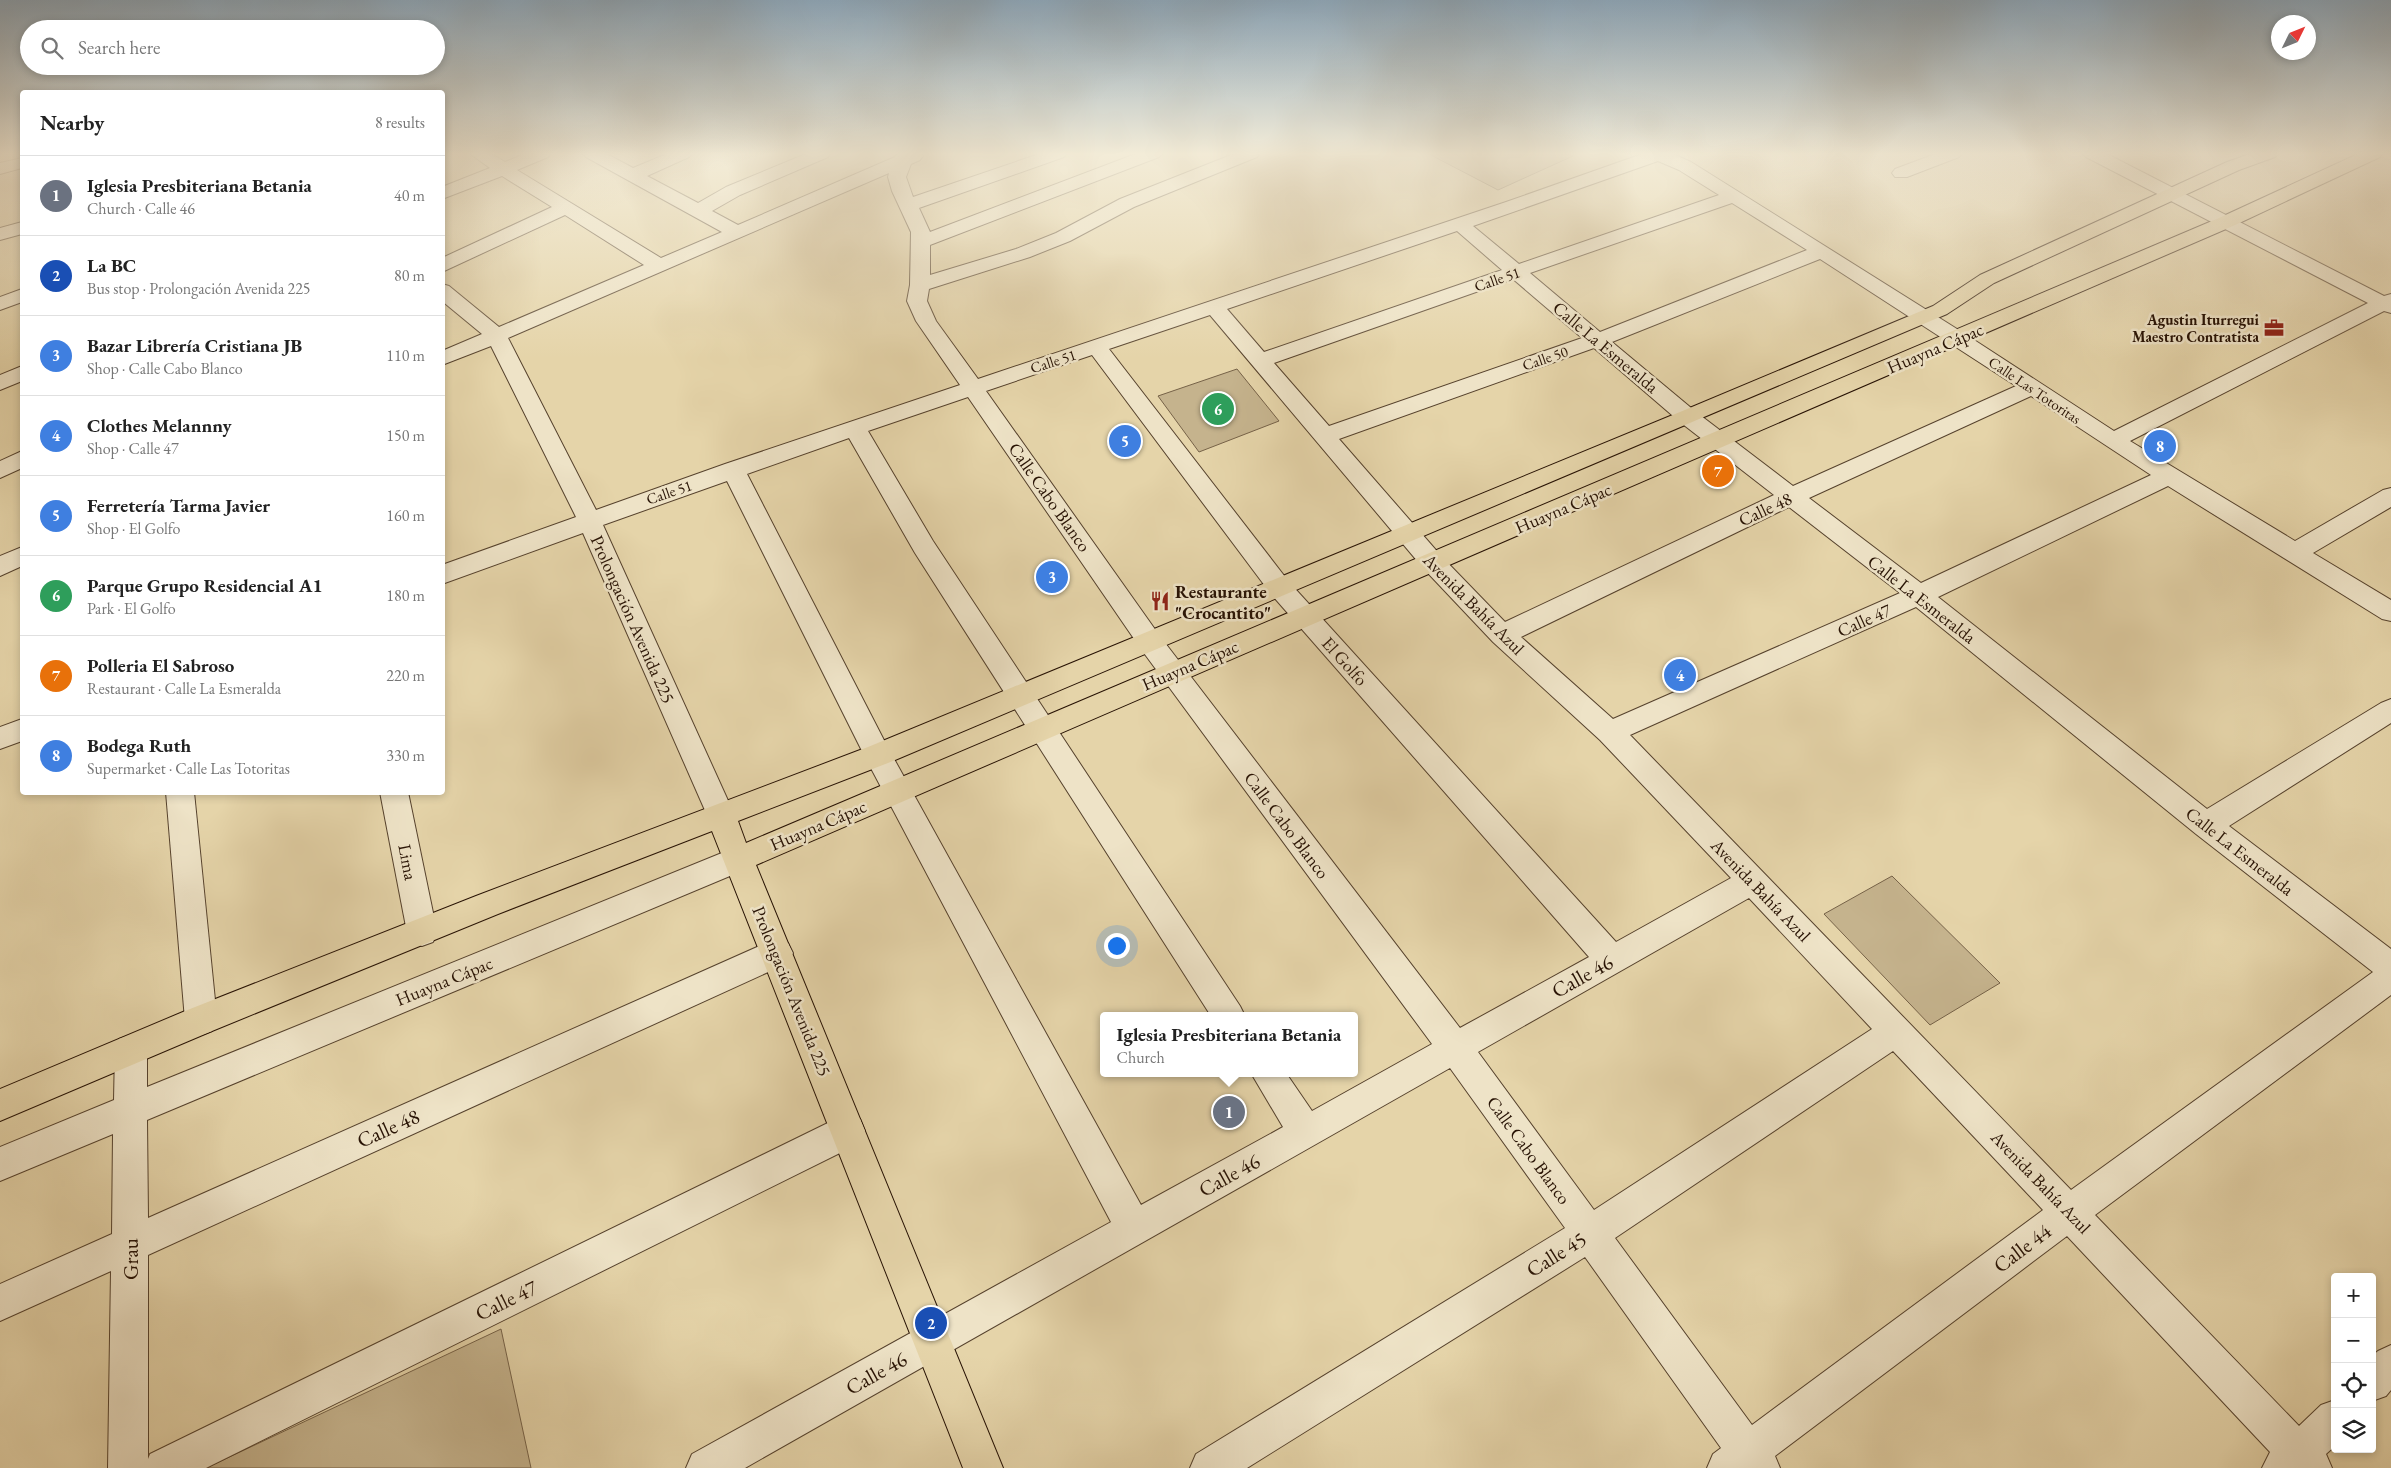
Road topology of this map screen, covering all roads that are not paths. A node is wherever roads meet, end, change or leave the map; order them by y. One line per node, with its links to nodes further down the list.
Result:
1 (536, 222): 19 (street)
2 (589, 222): 20 (street)
3 (718, 222): 15 (street)
4 (760, 222): 15 (street)
5 (917, 222): 17 (street, Calle Cabo Blanco)
6 (974, 222): 17 (street)
7 (1092, 222): 22 (street)
8 (1467, 222): 13 (street, Calle 51)
9 (1661, 222): 21 (street, Calle 51)
10 (1773, 222): 18 (street, Calle Las Totoritas)
11 (2113, 222): 28 (main road, Huayna Cápac)
12 (2226, 222): 26 (street); 30 (main road, Huayna Cápac)
13 (1460, 224): 21 (street, Calle La Esmeralda); 27 (street, Calle 51)
14 (20, 229): 16 (street)
15 (737, 232): 20 (street)
16 (0, 234)
17 (921, 242): 22 (street, Calle Cabo Blanco)
18 (1820, 252): 28 (street, Calle Las Totoritas); 31 (street, Calle 50)
19 (445, 265)
20 (660, 266): 29 (street)
21 (1516, 272): 31 (street, Calle La Esmeralda); 34 (street, Calle 51)
22 (920, 285): 37 (street, Calle Cabo Blanco)
23 (445, 292): 29 (street)
24 (20, 296): 25 (street)
25 (0, 304)
26 (2388, 304): 43 (street)
27 (1216, 308): 32 (street, Calle 51); 34 (street, Avenida Bahía Azul)
28 (1924, 317): 30 (street, Calle Las Totoritas); 39 (main road, Huayna Cápac)
29 (496, 335): 33 (street); 50 (street, Prolongación Avenida 225)
30 (1958, 338): 38 (street, Calle Las Totoritas); 42 (main road, Huayna Cápac)
31 (1598, 340): 39 (street, Calle La Esmeralda); 41 (street, Calle 50)
32 (1097, 347): 37 (street, Calle 51); 57 (street, El Golfo)
33 (445, 358)
34 (1259, 361): 41 (street, Avenida Bahía Azul)
35 (20, 374): 36 (street)
36 (0, 383)
37 (973, 387): 40 (street, Calle 51); 62 (street, Calle Cabo Blanco)
38 (2031, 388): 43 (street, Calle Las Totoritas); 49 (street, Calle 48)
39 (1688, 417): 42 (street, Calle La Esmeralda); 51 (main road, Huayna Cápac)
40 (855, 428): 45 (street, Calle 51); 64 (street)
41 (1324, 436): 51 (street, Avenida Bahía Azul)
42 (1719, 441): 49 (street, Calle La Esmeralda); 54 (main road, Huayna Cápac)
43 (2113, 441): 47 (street, Calle Las Totoritas)
44 (20, 460): 46 (street)
45 (733, 469): 50 (street, Calle 51); 70 (street)
46 (0, 470)
47 (2169, 476): 52 (street, Calle Las Totoritas); 58 (street, Calle 47)
48 (2391, 496): 52 (street)
49 (1790, 497): 58 (street, Calle La Esmeralda); 61 (street, Calle 48)
50 (589, 520): 56 (street, Calle 51); 74 (street, Prolongación Avenida 225)
51 (1406, 533): 54 (street, Avenida Bahía Azul); 57 (main road, Huayna Cápac)
52 (2294, 553): 59 (street, Calle Las Totoritas)
53 (20, 557): 55 (street)
54 (1433, 564): 60 (main road, Huayna Cápac); 61 (street, Avenida Bahía Azul)
55 (0, 567)
56 (445, 574)
57 (1280, 588): 60 (street, El Golfo); 62 (main road, Huayna Cápac)
58 (1919, 595): 68 (street, Calle 47); 75 (street, Calle La Esmeralda)
59 (2391, 612)
60 (1306, 616): 63 (main road, Huayna Cápac); 80 (street, El Golfo)
61 (1502, 635): 68 (street, Avenida Bahía Azul)
62 (1150, 642): 63 (street, Calle Cabo Blanco); 64 (main road, Huayna Cápac)
63 (1173, 672): 66 (main road, Huayna Cápac); 86 (street, Calle Cabo Blanco)
64 (1019, 696): 66 (street); 70 (main road, Huayna Cápac)
65 (2391, 710): 75 (street)
66 (1041, 730): 71 (main road, Huayna Cápac); 83 (street)
67 (20, 731): 69 (street)
68 (1610, 732): 77 (street, Avenida Bahía Azul)
69 (0, 738)
70 (878, 755): 71 (street); 74 (main road, Huayna Cápac)
71 (899, 791): 76 (main road, Huayna Cápac); 95 (street)
72 (180, 795): 84 (street)
73 (395, 795): 78 (street, Lima)
74 (721, 816): 76 (main road, Prolongación Avenida 225); 78 (main road, Huayna Cápac)
75 (2206, 825): 81 (street, Calle La Esmeralda)
76 (739, 859): 79 (main road, Prolongación Avenida 225); 90 (street, Huayna Cápac)
77 (1753, 881): 80 (street, Calle 46); 85 (street, Avenida Bahía Azul)
78 (422, 932): 84 (main road, Huayna Cápac)
79 (777, 953): 91 (main road, Prolongación Avenida 225); 97 (street, Calle 48)
80 (1612, 960): 86 (street, Calle 46)
81 (2391, 967)
82 (2391, 977): 94 (street, Calle 44)
83 (1226, 1012)
84 (202, 1020): 87 (main road, Huayna Cápac)
85 (1896, 1030): 94 (street, Avenida Bahía Azul); 96 (street, Calle 45)
86 (1454, 1048): 92 (street, Calle 46); 96 (street, Calle Cabo Blanco)
87 (131, 1050): 89 (main road, Huayna Cápac); 90 (street, Grau)
88 (1270, 1077): 92 (street)
89 (0, 1105)
90 (130, 1111): 93 (street, Huayna Cápac); 97 (street, Grau)
91 (848, 1131): 99 (main road, Prolongación Avenida 225); 106 (street, Calle 47)
92 (1306, 1132): 95 (street, Calle 46)
93 (0, 1164)
94 (2070, 1212): 103 (street, Calle 44); 104 (street, Avenida Bahía Azul)
95 (1134, 1228): 99 (street, Calle 46)
96 (1590, 1234): 103 (street, Calle Cabo Blanco); 109 (street, Calle 45)
97 (130, 1244): 98 (street, Calle 48); 105 (street, Grau)
98 (0, 1303)
99 (932, 1341): 107 (street, Calle 46); 108 (main road, Prolongación Avenida 225)
100 (2391, 1364): 101 (street)
101 (2376, 1378)
102 (2331, 1424): 104 (street)
103 (1745, 1463)
104 (2297, 1463)
105 (128, 1468)
106 (164, 1468)
107 (706, 1468)
108 (983, 1468)
109 (1210, 1468)

